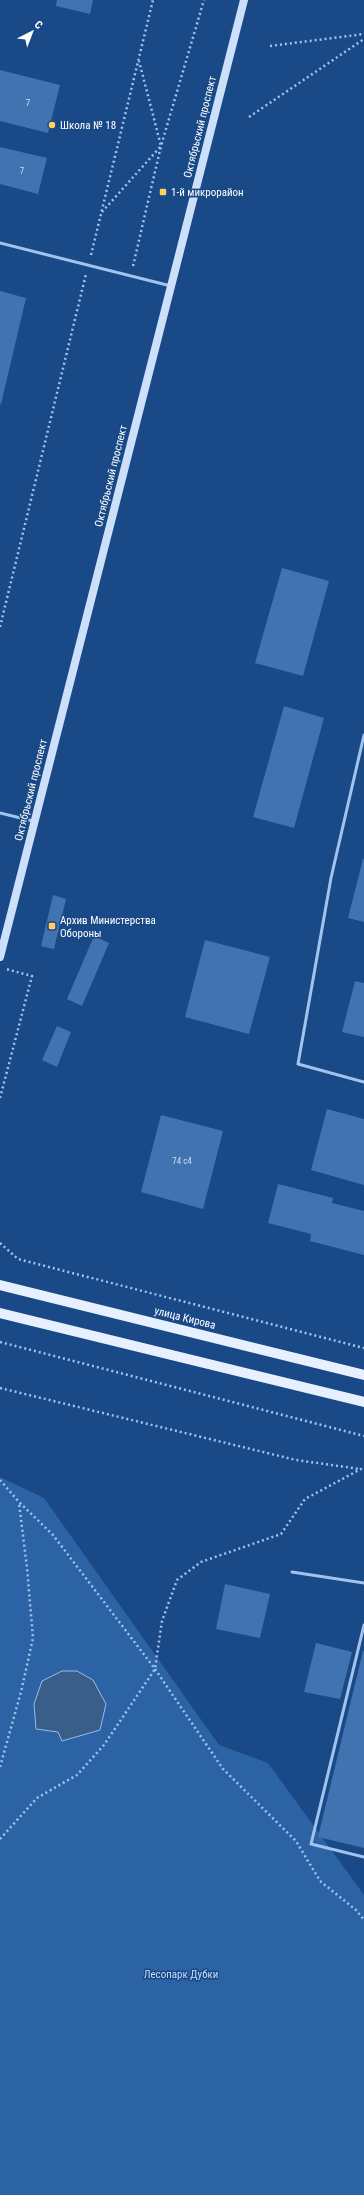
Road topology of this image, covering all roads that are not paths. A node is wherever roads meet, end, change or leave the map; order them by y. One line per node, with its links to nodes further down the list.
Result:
1 (244, 0): 3 (main road, Октябрьский проспект)
2 (0, 244): 3 (lane)
3 (171, 286): 6 (main road, Октябрьский проспект)
4 (364, 735): 8 (lane)
5 (0, 813): 6 (lane)
6 (35, 821): 7 (main road, Октябрьский проспект)
7 (0, 957)
8 (364, 1082)
9 (0, 1285): 11 (main road, улица Кирова)
10 (0, 1313): 12 (main road)
11 (364, 1375)
12 (364, 1402)
13 (292, 1572): 14 (lane)
14 (364, 1583)
15 (364, 1625): 16 (lane)
16 (364, 1857)

